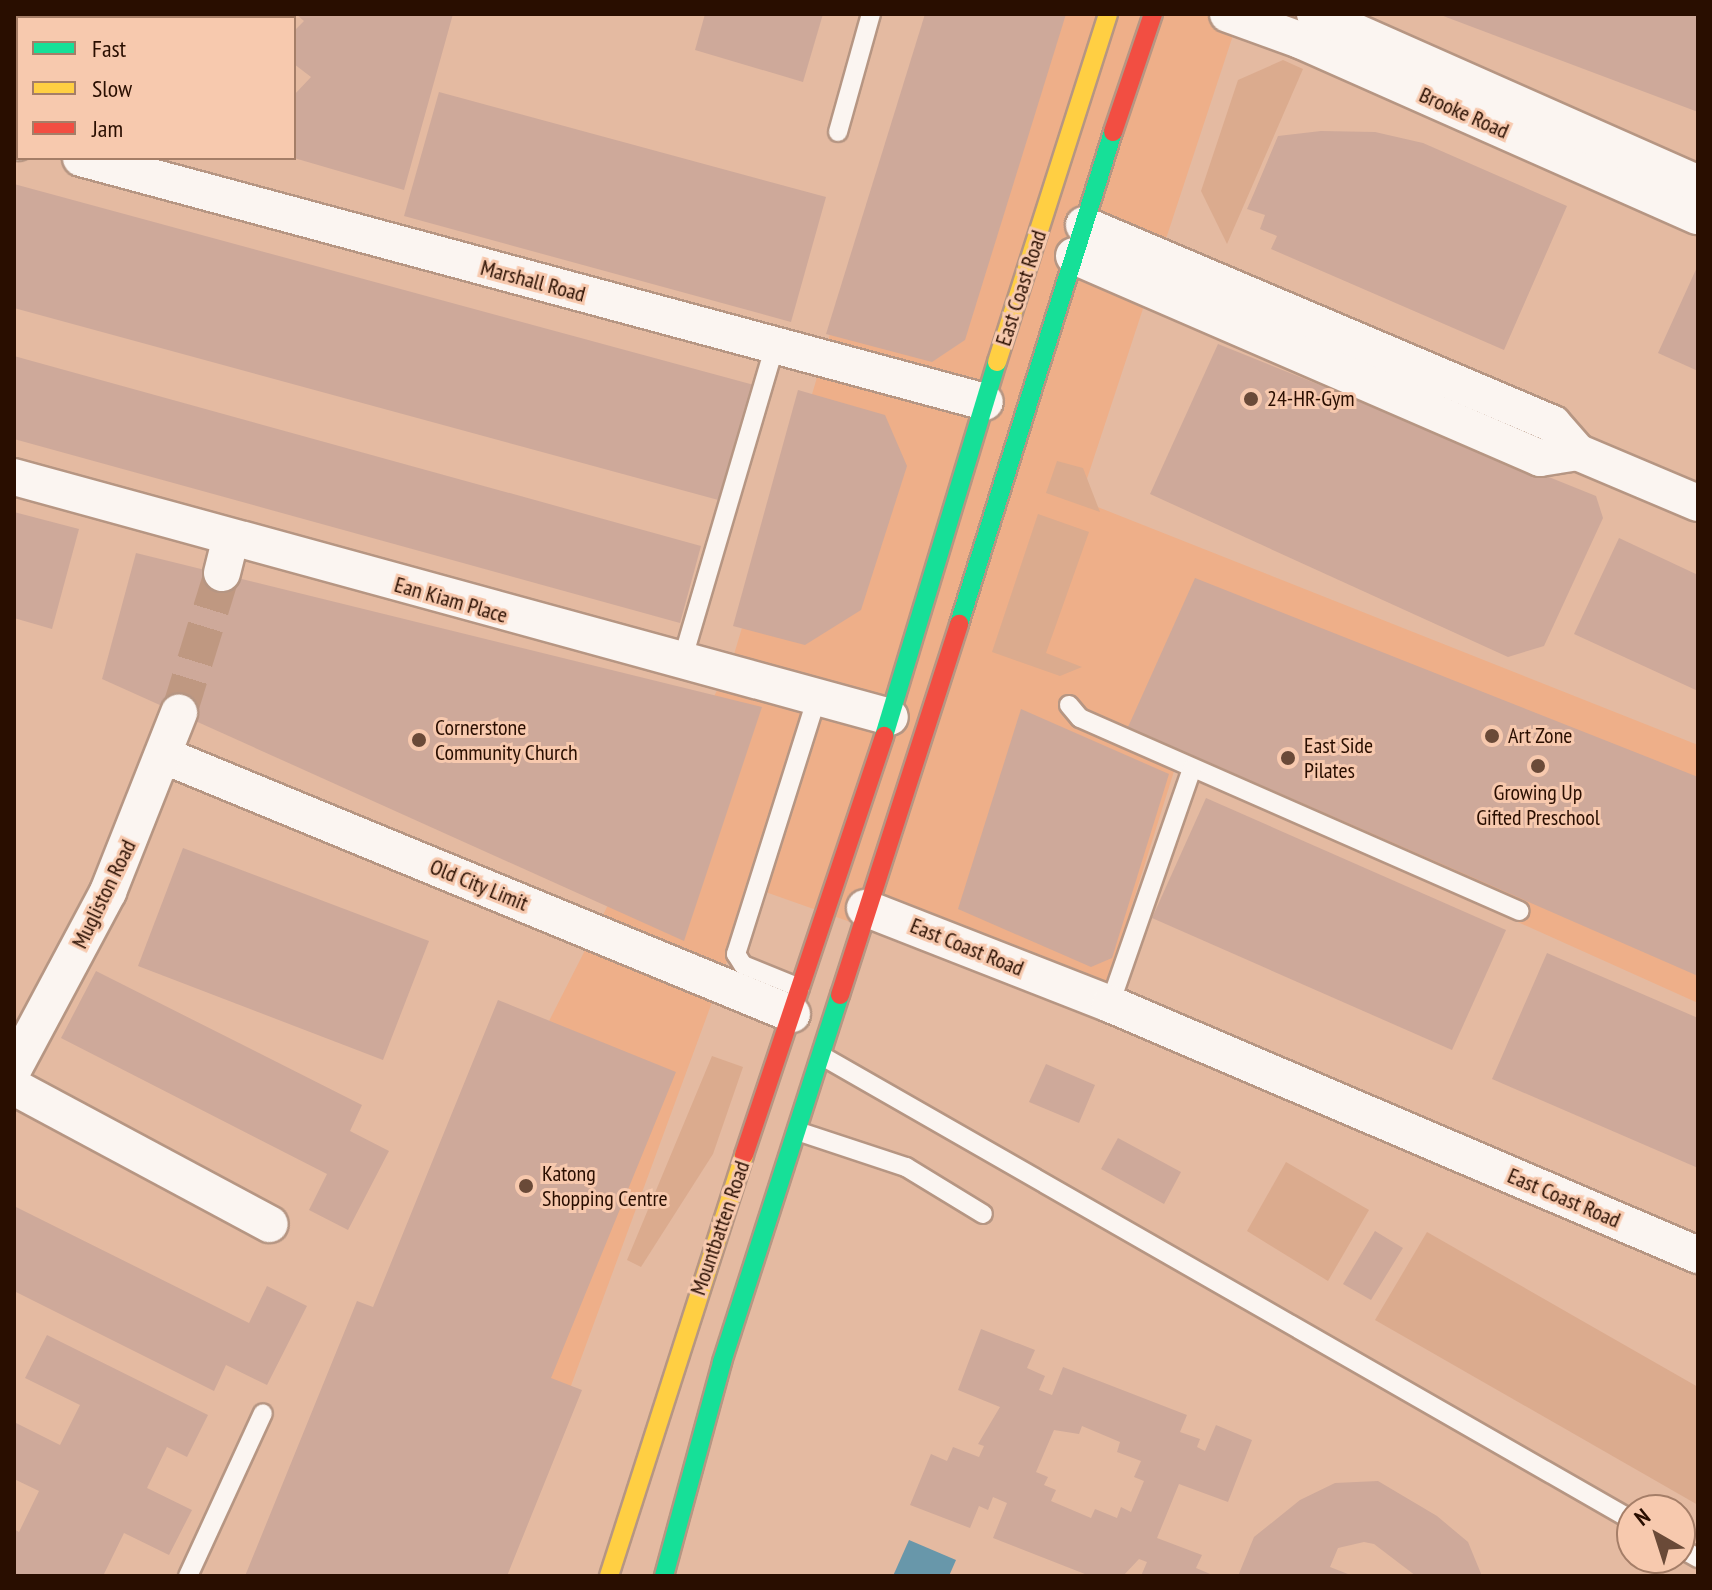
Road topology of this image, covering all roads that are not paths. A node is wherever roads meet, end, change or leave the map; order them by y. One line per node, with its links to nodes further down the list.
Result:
1 (871, 14): 6 (lane)
2 (1108, 14): 12 (main road, East Coast Road)
3 (1153, 14): 10 (main road, East Coast Road)
4 (1228, 14): 9 (street, Brooke Road)
5 (1315, 14): 8 (street, Brooke Road)
6 (838, 132)
7 (88, 160): 11 (street, Marshall Road)
8 (1698, 184)
9 (1698, 216)
10 (1079, 240): 14 (street); 25 (main road, East Coast Road)
11 (775, 346): 12 (street, Marshall Road); 17 (lane)
12 (985, 402): 21 (main road, East Coast Road)
13 (14, 477): 15 (street, Ean Kiam Place)
14 (1698, 503)
15 (231, 538): 16 (street); 17 (street, Ean Kiam Place)
16 (222, 573)
17 (682, 661): 18 (street, Ean Kiam Place)
18 (817, 697): 21 (street, Ean Kiam Place); 27 (lane)
19 (1069, 705): 23 (lane)
20 (179, 713): 22 (street, Mugliston Road)
21 (890, 717): 24 (main road, East Coast Road)
22 (165, 756): 27 (street, Old City Limit); 30 (street, Mugliston Road)
23 (1192, 769): 26 (lane); 28 (lane)
24 (835, 882): 27 (main road, Mountbatten Road)
25 (865, 908): 28 (street, East Coast Road); 29 (main road, Mountbatten Road)
26 (1519, 911)
27 (796, 1001): 39 (main road, Mountbatten Road)
28 (1110, 1004): 35 (street, East Coast Road)
29 (819, 1055): 32 (main road, Mountbatten Road); 37 (lane)
30 (14, 1068)
31 (14, 1087): 34 (street)
32 (795, 1131): 33 (lane); 40 (main road, Mountbatten Road)
33 (983, 1214)
34 (270, 1224)
35 (1698, 1255)
36 (263, 1413): 38 (lane)
37 (1616, 1511)
38 (188, 1576)
39 (609, 1576)
40 (664, 1576)

